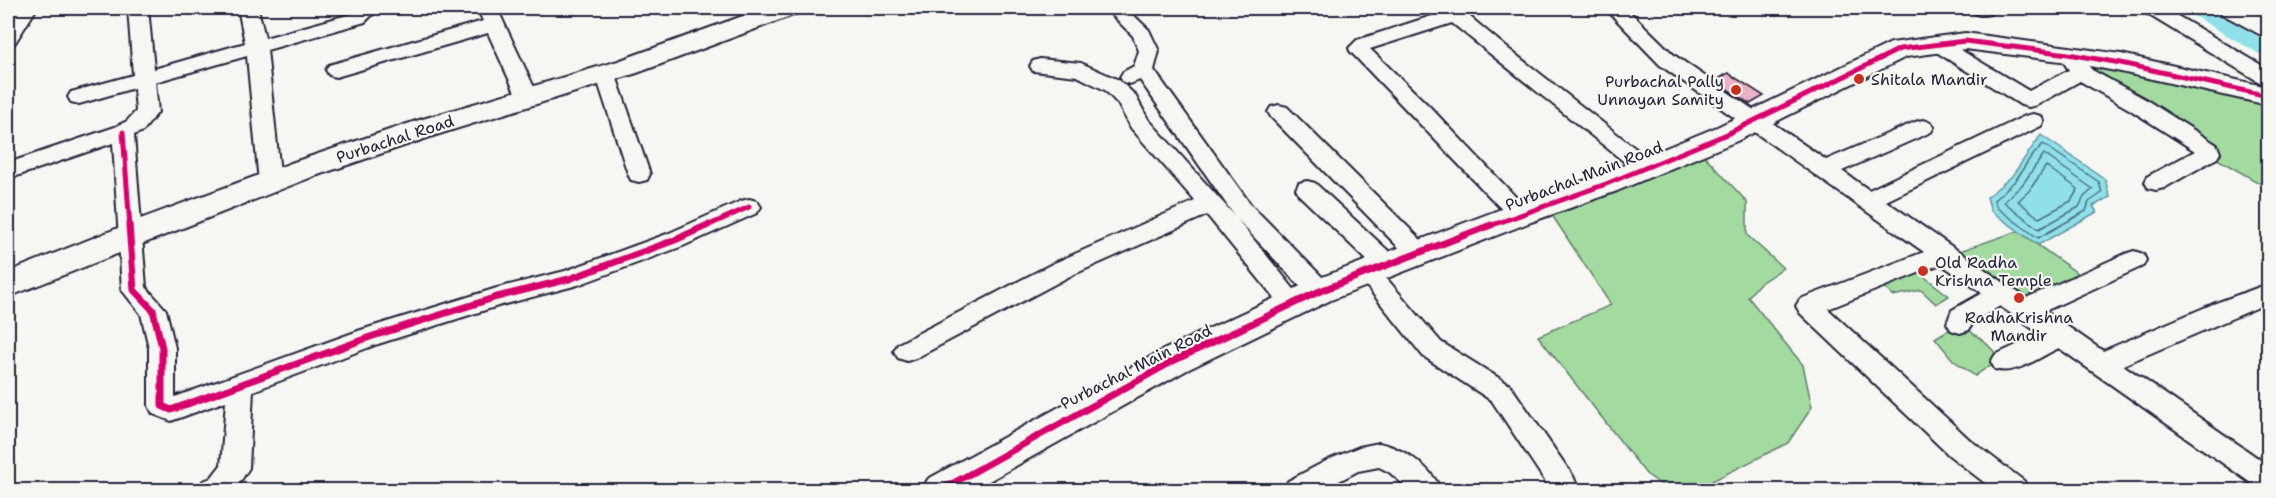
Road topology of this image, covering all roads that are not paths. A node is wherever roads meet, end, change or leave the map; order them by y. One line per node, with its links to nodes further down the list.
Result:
1 (138, 8): 21 (street)
2 (248, 8): 15 (street)
3 (363, 8): 15 (street)
4 (787, 8): 20 (street, Purbachal Road)
5 (1115, 8): 18 (street)
6 (1615, 8): 28 (street)
7 (2151, 8): 22 (street)
8 (2231, 8): 12 (street)
9 (30, 9): 13 (street)
10 (1451, 11): 32 (street); 42 (street)
11 (490, 16): 19 (street); 24 (street)
12 (2264, 22)
13 (8, 39)
14 (1937, 44): 16 (street, Purbachal Main Road); 16 (street); 28 (street, Purbachal Main Road)
15 (256, 45): 21 (street); 37 (street)
16 (2074, 63): 25 (street, Purbachal Main Road); 36 (street)
17 (1040, 66): 23 (street)
18 (1143, 69): 23 (street); 51 (street)
19 (336, 70)
20 (605, 74): 24 (street, Purbachal Road); 35 (street)
21 (144, 76): 26 (street); 31 (street)
22 (2268, 78)
23 (1112, 85): 40 (street)
24 (526, 96): 37 (street, Purbachal Road)
25 (2268, 96)
26 (79, 97)
27 (1279, 112): 44 (street)
28 (1756, 121): 32 (street, Purbachal Main Road); 33 (street)
29 (2033, 121): 39 (street)
30 (1923, 127): 33 (street)
31 (123, 132): 34 (street); 43 (street)
32 (1646, 168): 42 (street, Purbachal Main Road)
33 (1826, 169): 39 (street)
34 (8, 171)
35 (639, 174)
36 (2156, 182)
37 (270, 183): 43 (street, Purbachal Road)
38 (1307, 189): 47 (street)
39 (1870, 199): 45 (street)
40 (1211, 204): 51 (street); 55 (street)
41 (750, 207): 58 (street)
42 (1520, 214): 44 (street, Purbachal Main Road)
43 (129, 234): 48 (street, Purbachal Road); 58 (street)
44 (1419, 254): 47 (street, Purbachal Main Road)
45 (1943, 254): 49 (street); 65 (street)
46 (2134, 260): 52 (street)
47 (1378, 269): 51 (street, Purbachal Main Road); 60 (street)
48 (8, 285)
49 (2002, 293): 52 (street); 53 (street)
50 (2268, 293): 57 (street)
51 (1307, 298): 62 (street, Purbachal Main Road)
52 (2025, 309): 54 (street)
53 (1960, 323)
54 (2063, 335): 56 (street); 57 (street)
55 (907, 351)
56 (2004, 362)
57 (2102, 363): 59 (street)
58 (240, 386): 61 (street)
59 (2268, 480)
60 (1563, 485)
61 (213, 490)
62 (941, 490)
63 (1298, 490): 64 (street)
64 (1427, 490)
65 (2014, 490)

